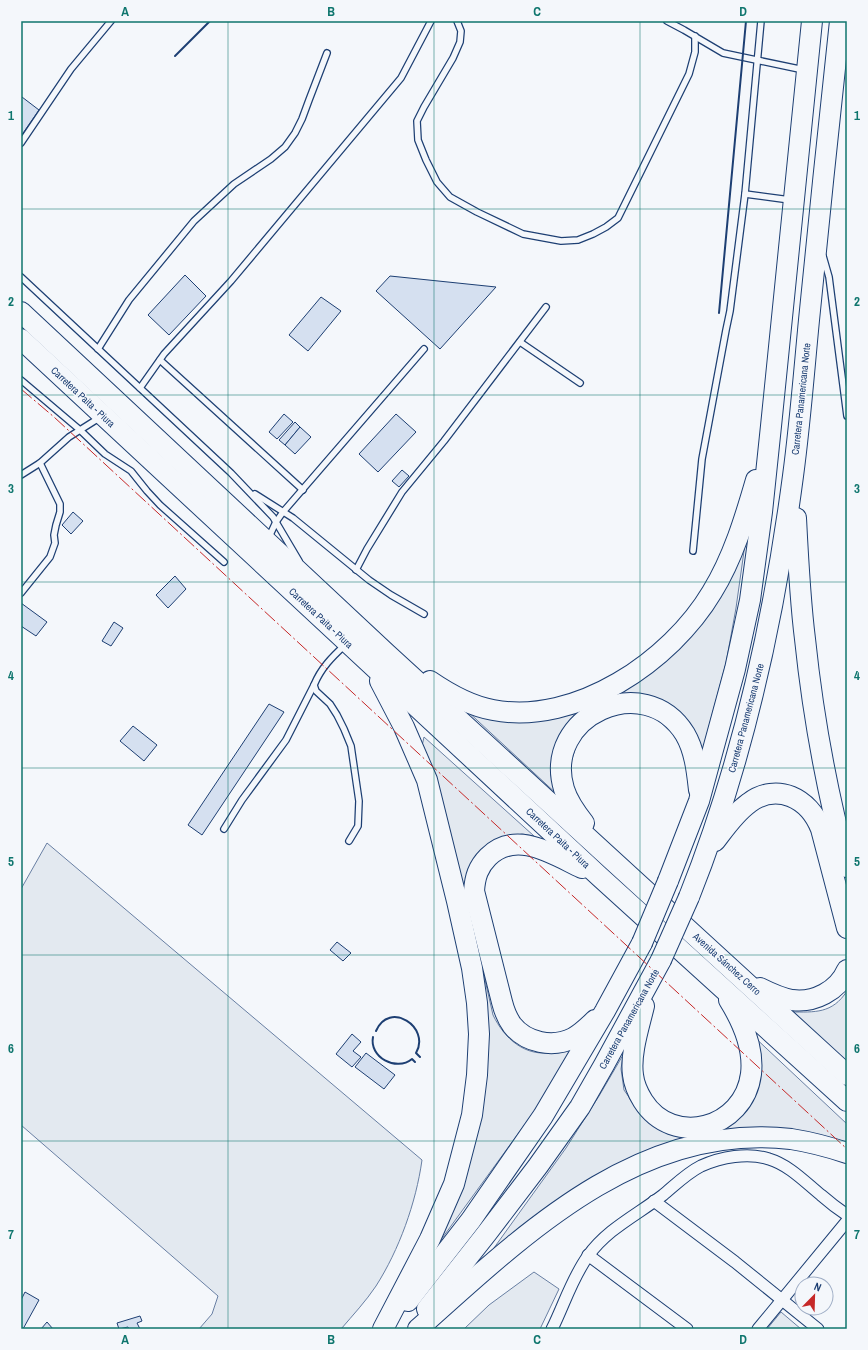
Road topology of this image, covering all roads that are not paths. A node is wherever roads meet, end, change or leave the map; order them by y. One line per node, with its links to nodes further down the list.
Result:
1 (111, 21): 12 (lane)
2 (431, 21): 23 (lane)
3 (457, 21): 8 (lane)
4 (667, 21): 8 (lane)
5 (761, 21): 10 (lane)
6 (812, 21): 11 (highway)
7 (840, 21): 15 (highway, Carretera Panamericana Norte)
8 (695, 36): 10 (lane)
9 (327, 53): 21 (lane)
10 (758, 60): 11 (lane); 13 (lane)
11 (807, 70): 14 (highway)
12 (21, 143)
13 (744, 194): 14 (lane); 39 (lane)
14 (794, 200): 29 (highway)
15 (818, 236): 28 (lane); 33 (highway, Carretera Panamericana Norte)
16 (21, 277): 21 (lane)
17 (546, 307): 20 (lane)
18 (21, 312): 38 (highway, Carretera Paita - Piura)
19 (21, 340): 27 (highway, Carretera Paita - Piura)
20 (520, 342): 25 (lane); 41 (lane)
21 (98, 349): 26 (lane)
22 (424, 349): 35 (lane)
23 (160, 360): 26 (lane); 35 (lane)
24 (21, 380): 30 (lane)
25 (580, 383)
26 (140, 388): 34 (lane)
27 (103, 416): 30 (lane); 45 (highway, Carretera Paita - Piura)
28 (847, 416)
29 (772, 426): 46 (highway); 49 (highway)
30 (80, 430): 31 (lane); 40 (lane)
31 (40, 463): 32 (lane); 43 (lane)
32 (21, 475)
33 (793, 475): 52 (highway, Carretera Panamericana Norte); 54 (highway)
34 (246, 489): 36 (lane); 37 (lane)
35 (303, 490): 36 (lane)
36 (283, 512): 37 (lane); 41 (lane)
37 (276, 522): 38 (lane); 42 (lane)
38 (267, 541): 42 (highway, Carretera Paita - Piura)
39 (693, 551)
40 (224, 562)
41 (356, 570): 44 (lane)
42 (314, 585): 46 (highway, Carretera Paita - Piura)
43 (21, 593)
44 (424, 614)
45 (347, 643): 47 (highway, Carretera Paita - Piura); 48 (lane)
46 (387, 654): 53 (highway, Carretera Paita - Piura)
47 (370, 664): 55 (highway, Carretera Paita - Piura); 72 (highway)
48 (314, 685): 50 (lane); 51 (lane)
49 (699, 801): 53 (highway); 62 (highway, bridge)
50 (224, 829)
51 (349, 841)
52 (709, 848): 57 (highway); 60 (highway, Carretera Panamericana Norte, bridge)
53 (606, 854): 59 (highway, Avenida Sánchez Cerro)
54 (847, 867)
55 (600, 877): 56 (highway, Carretera Paita - Piura); 62 (highway)
56 (621, 896): 61 (highway, Avenida Sánchez Cerro)
57 (847, 928)
58 (847, 970): 59 (highway)
59 (748, 983): 63 (highway, Avenida Sánchez Cerro)
60 (647, 988): 61 (highway); 73 (highway, Carretera Panamericana Norte)
61 (722, 988): 64 (highway, Avenida Sánchez Cerro)
62 (605, 1011): 72 (highway)
63 (847, 1075)
64 (847, 1101)
65 (847, 1153): 74 (highway)
66 (654, 1201): 67 (street); 69 (street); 70 (street)
67 (847, 1215)
68 (847, 1221): 70 (street)
69 (588, 1255): 71 (street); 75 (street)
70 (781, 1300): 76 (street); 77 (street)
71 (554, 1328)
72 (384, 1329)
73 (411, 1329)
74 (418, 1329)
75 (687, 1329)
76 (758, 1329)
77 (818, 1329)

